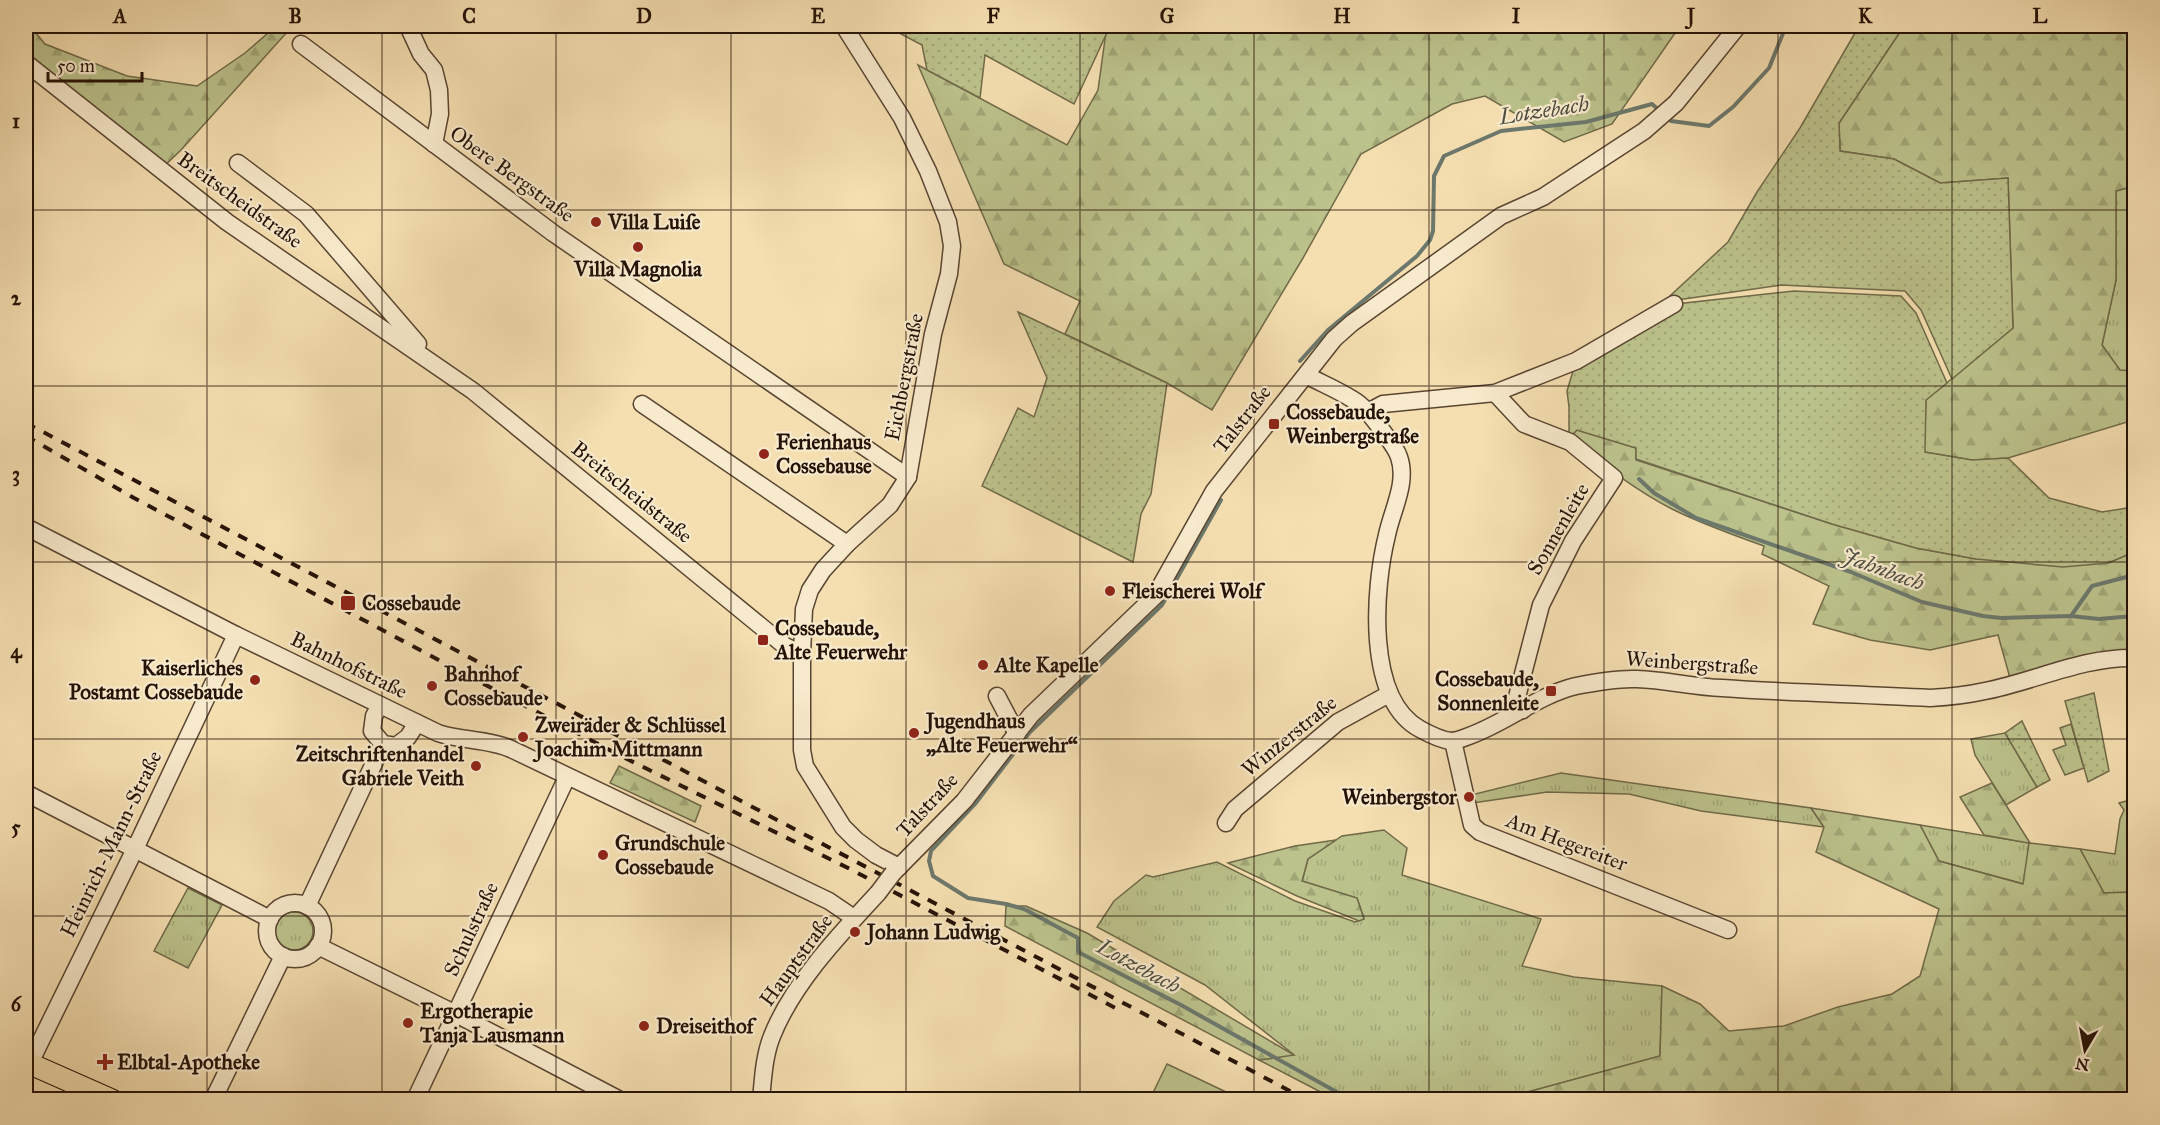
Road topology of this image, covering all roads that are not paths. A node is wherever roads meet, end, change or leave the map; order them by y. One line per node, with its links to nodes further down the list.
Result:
1 (408, 26): 6 (street)
2 (844, 26): 14 (street, Eichbergstraße)
3 (1738, 26): 10 (street, Talstraße)
4 (301, 44): 6 (street, Obere Bergstraße)
5 (26, 63): 9 (street, Breitscheidstraße)
6 (434, 144): 14 (street, Obere Bergstraße)
7 (238, 163): 9 (street, Breitscheidstraße)
8 (1674, 304): 11 (street)
9 (435, 363): 18 (street, Breitscheidstraße)
10 (1306, 375): 13 (street); 25 (street, Talstraße)
11 (1495, 393): 13 (street); 23 (street, Sonnenleite)
12 (642, 404): 16 (street)
13 (1368, 412): 20 (street)
14 (908, 477): 16 (street, Eichbergstraße)
15 (26, 526): 17 (street, Bahnhofstraße)
16 (847, 544): 18 (street, Eichbergstraße)
17 (236, 635): 22 (street, Bahnhofstraße); 31 (street, Heinrich-Mann-Straße)
18 (802, 654): 32 (street, Eichbergstraße)
19 (2134, 658): 23 (street, Weinbergstraße)
20 (1389, 693): 26 (street); 30 (street, Winzerstraße)
21 (997, 696): 25 (street)
22 (380, 705): 24 (street, Bahnhofstraße); 27 (street)
23 (1523, 710): 26 (street, Weinbergstraße)
24 (417, 723): 27 (street); 28 (street, Bahnhofstraße)
25 (1017, 734): 32 (street, Talstraße)
26 (1453, 741): 36 (street, Am Hegereiter)
27 (383, 744): 33 (street)
28 (567, 777): 34 (street, Bahnhofstraße); 39 (street, Schulstraße)
29 (26, 793): 31 (street)
30 (1226, 823)
31 (135, 849): 35 (street); 40 (street, Heinrich-Mann-Straße)
32 (896, 870): 34 (street, Talstraße, bridge)
33 (307, 906): 35 (street); 37 (street)
34 (854, 918): 45 (street, Hauptstraße)
35 (270, 919): 38 (street)
36 (1728, 930)
37 (318, 946): 38 (street); 39 (street)
38 (283, 956): 42 (street)
39 (456, 1014): 43 (street, Schulstraße); 44 (street)
40 (27, 1066): 41 (main road)
41 (112, 1100)
42 (213, 1100)
43 (415, 1100)
44 (620, 1100)
45 (761, 1100)

